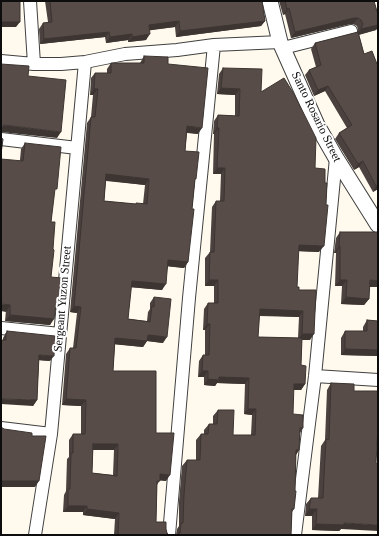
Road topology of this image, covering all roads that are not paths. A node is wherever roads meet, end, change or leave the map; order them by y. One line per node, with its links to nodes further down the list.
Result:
1 (30, 1): 8 (street)
2 (270, 1): 5 (street, Santo Rosario Street)
3 (350, 31): 5 (street)
4 (214, 45): 5 (street); 7 (street); 20 (street)
5 (281, 45): 11 (street, Santo Rosario Street)
6 (1, 61): 8 (street)
7 (85, 62): 8 (street); 10 (street, Sergeant Yuzon Street)
8 (34, 64)
9 (1, 138): 10 (street)
10 (77, 148): 14 (street, Sergeant Yuzon Street)
11 (336, 158): 12 (street, Santo Rosario Street); 15 (street)
12 (378, 225)
13 (1, 328): 14 (street)
14 (60, 334): 18 (street, Sergeant Yuzon Street)
15 (315, 376): 16 (street); 21 (street)
16 (378, 380)
17 (1, 428): 18 (street)
18 (51, 434): 19 (street, Sergeant Yuzon Street)
19 (35, 535)
20 (169, 535)
21 (295, 535)

